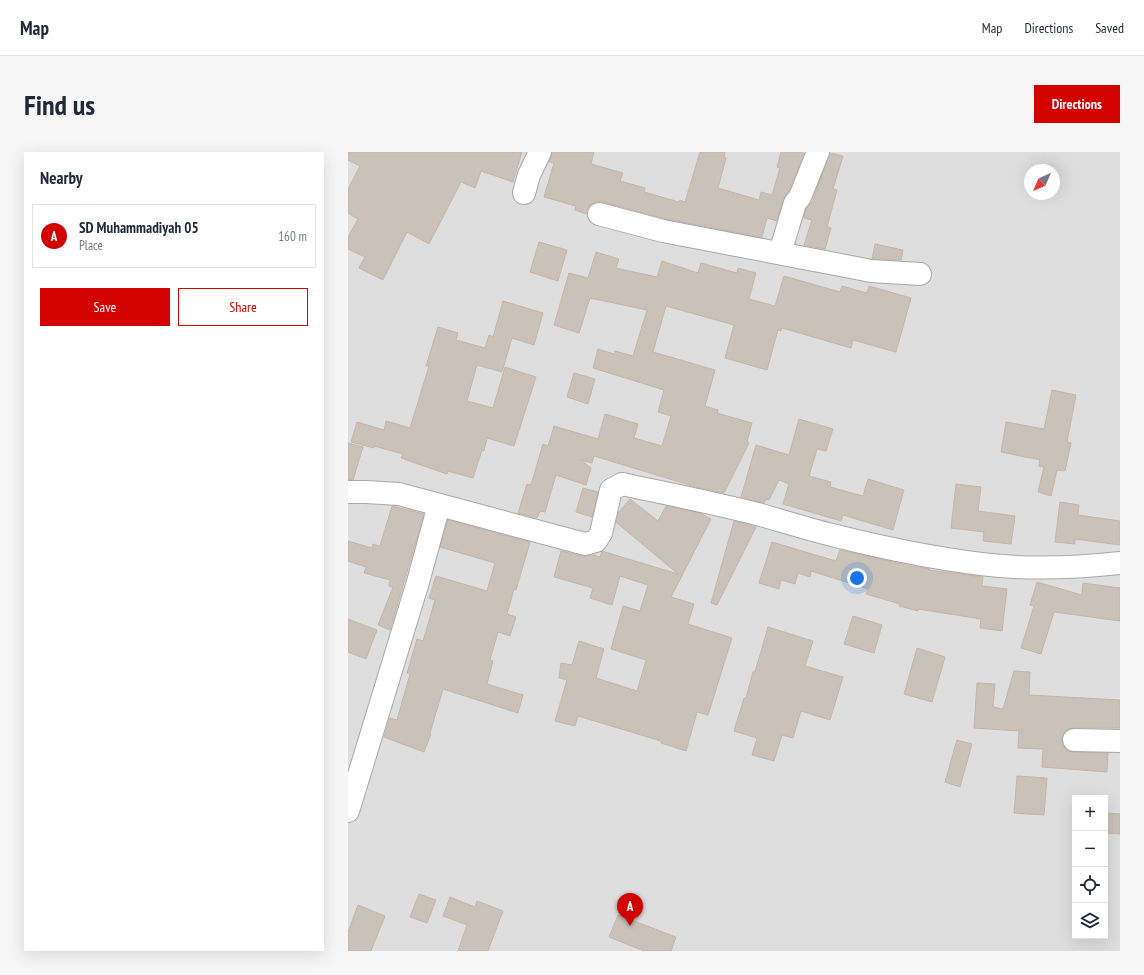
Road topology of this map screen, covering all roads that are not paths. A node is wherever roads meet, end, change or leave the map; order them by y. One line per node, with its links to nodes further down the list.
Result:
1 (540, 152): 3 (street)
2 (818, 152): 5 (street)
3 (524, 194)
4 (599, 214): 5 (street)
5 (780, 253): 6 (street)
6 (920, 274)
7 (348, 492): 8 (street)
8 (439, 505): 9 (street); 12 (street)
9 (1120, 563)
10 (1074, 740): 11 (street)
11 (1120, 741)
12 (348, 811)

